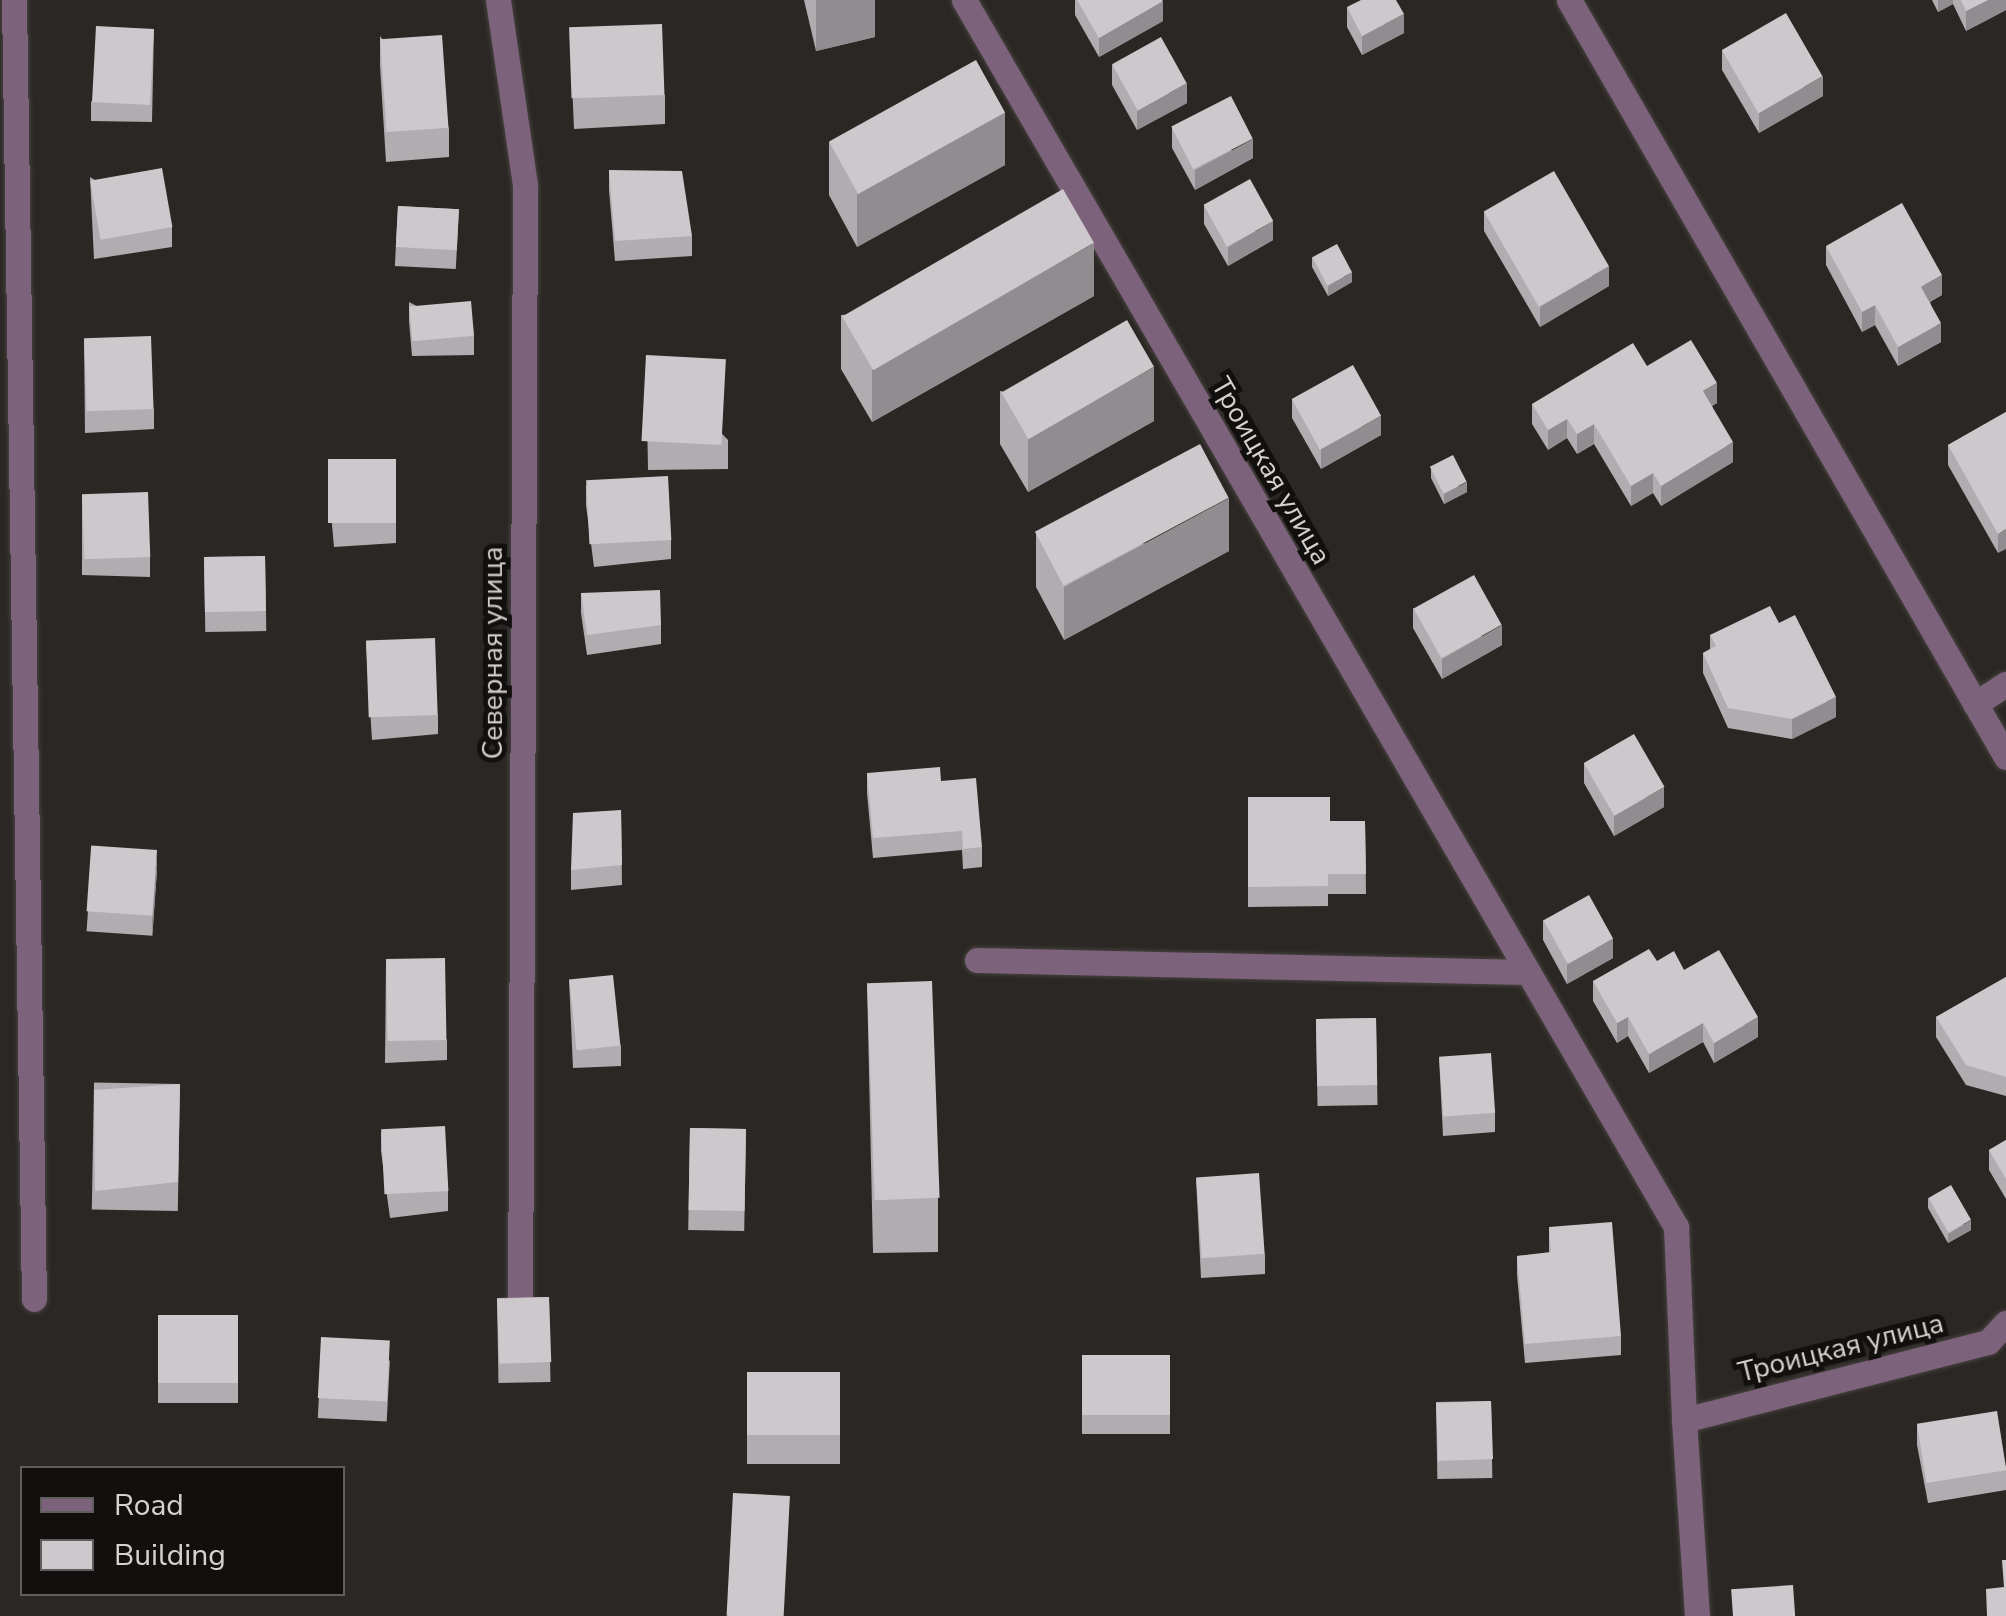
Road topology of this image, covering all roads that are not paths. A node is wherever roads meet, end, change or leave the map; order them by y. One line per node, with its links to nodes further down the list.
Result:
1 (14, 0): 10 (street)
2 (498, 0): 11 (street, Северная улица)
3 (964, 0): 9 (street, Троицкая улица)
4 (1569, 0): 6 (street)
5 (2006, 684): 6 (street)
6 (1975, 704): 7 (street)
7 (2006, 757)
8 (977, 960): 9 (street)
9 (1528, 972): 13 (street, Троицкая улица)
10 (34, 1299)
11 (520, 1309)
12 (2006, 1323): 13 (street, Троицкая улица)
13 (1684, 1420): 14 (street, Троицкая улица)
14 (1696, 1616)

